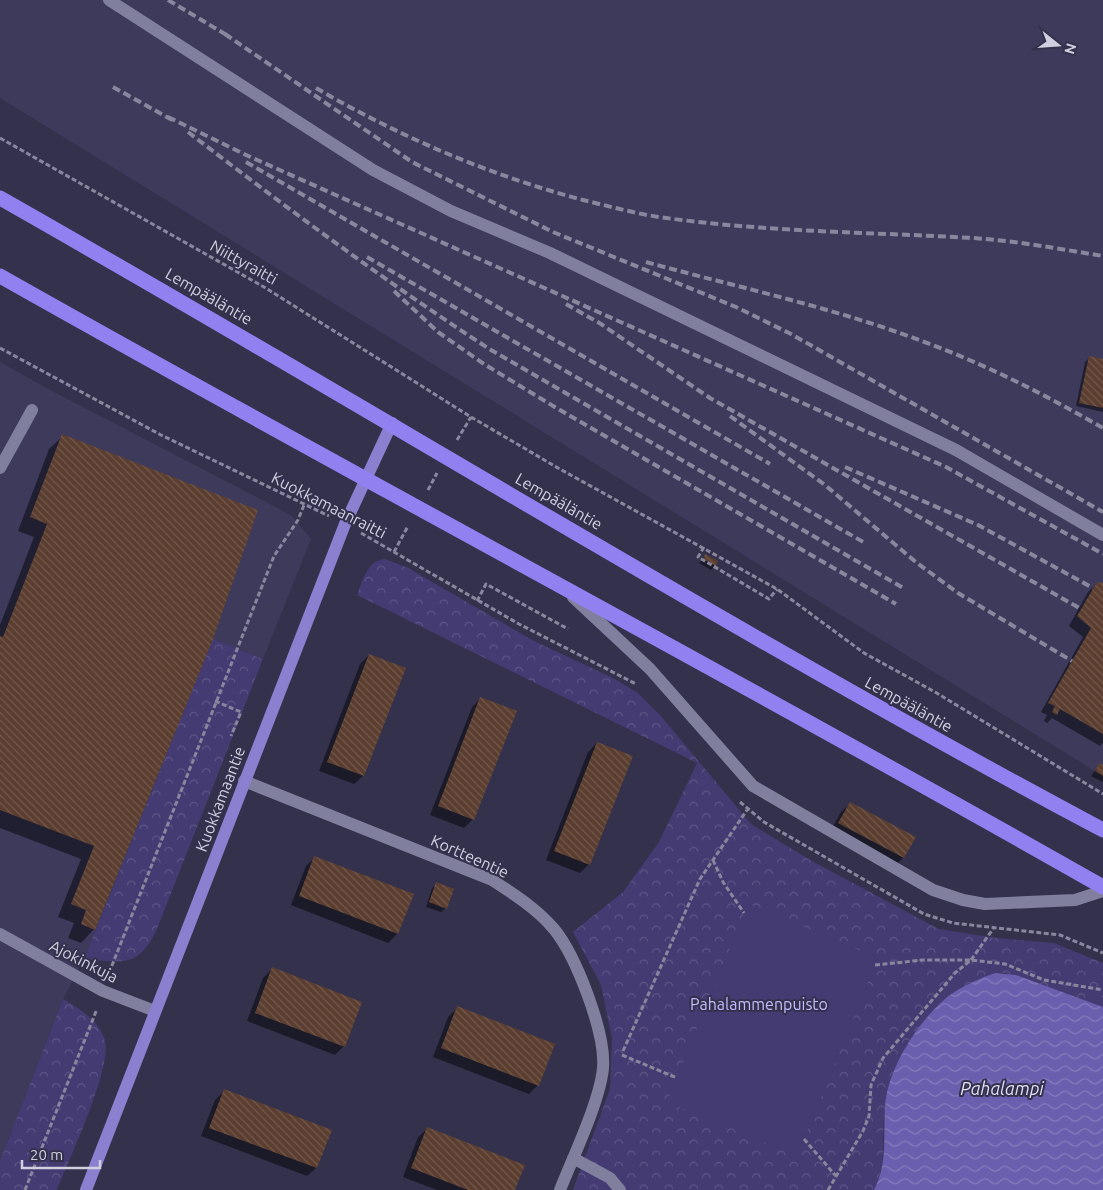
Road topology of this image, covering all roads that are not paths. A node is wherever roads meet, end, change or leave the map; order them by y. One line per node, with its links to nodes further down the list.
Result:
1 (109, 0): 8 (street)
2 (0, 198): 5 (highway, Lempääläntie)
3 (0, 276): 7 (highway)
4 (32, 410): 6 (street)
5 (392, 423): 7 (main road, Kuokkamaantie); 11 (highway, Lempääläntie)
6 (0, 468)
7 (365, 479): 9 (highway); 10 (main road, Kuokkamaantie)
8 (1103, 535)
9 (558, 583): 12 (highway); 13 (street)
10 (244, 781): 15 (main road, Kuokkamaantie); 16 (street, Kortteentie)
11 (1103, 830)
12 (1103, 886)
13 (1103, 891)
14 (0, 934): 15 (street, Ajokinkuja)
15 (155, 1011): 17 (main road, Kuokkamaantie)
16 (573, 1158): 18 (street, Kortteentie); 19 (street)
17 (86, 1190)
18 (560, 1190)
19 (620, 1190)

